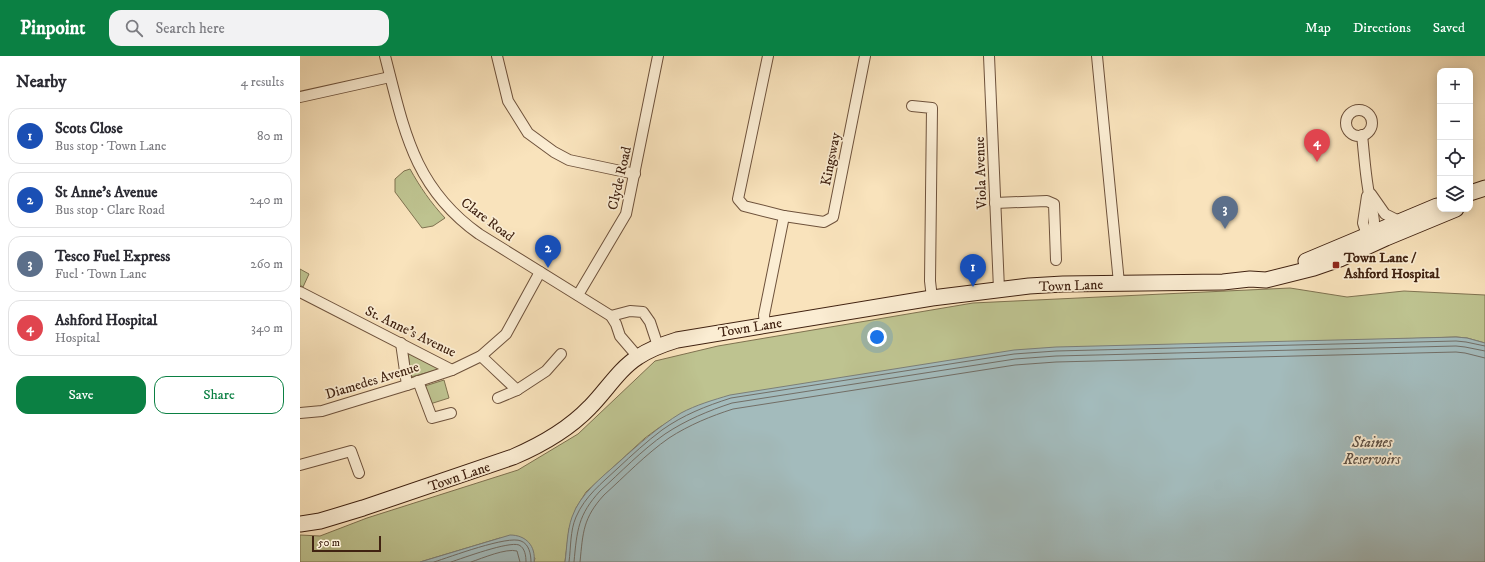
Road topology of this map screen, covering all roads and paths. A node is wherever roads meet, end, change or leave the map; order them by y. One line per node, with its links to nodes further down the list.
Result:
1 (385, 56): 8 (street, Clare Road)
2 (497, 56): 12 (street)
3 (658, 56): 12 (street, Clyde Road)
4 (768, 56): 21 (street, Kingsway)
5 (865, 56): 21 (street, Kingsway)
6 (989, 56): 18 (street, Viola Avenue)
7 (1097, 56): 26 (street)
8 (390, 77): 9 (street); 25 (street, Clare Road)
9 (300, 97)
10 (912, 106): 30 (street)
11 (1362, 135): 14 (street)
12 (635, 174): 29 (street, Clyde Road)
13 (1485, 188): 15 (main road)
14 (1368, 189): 22 (street); 23 (street)
15 (1473, 192)
16 (1485, 198): 17 (main road)
17 (1473, 202)
18 (995, 203): 24 (street); 27 (street, Viola Avenue)
19 (1437, 206): 22 (main road, Town Lane)
20 (1447, 212): 23 (main road, Town Lane)
21 (784, 216): 32 (street)
22 (1399, 221): 23 (main road, Town Lane)
23 (1370, 237): 26 (main road, Town Lane)
24 (1056, 260)
25 (540, 272): 29 (street, Clare Road); 36 (street, St. Anne's Avenue)
26 (1119, 283): 27 (main road, Town Lane)
27 (998, 290): 30 (main road, Town Lane)
28 (300, 292): 33 (street, St. Anne's Avenue)
29 (578, 295): 31 (street, Clare Road)
30 (932, 298): 32 (main road, Town Lane)
31 (612, 316): 34 (street); 37 (street)
32 (765, 325): 34 (main road, Town Lane)
33 (401, 343): 38 (street, St. Anne's Avenue); 40 (street)
34 (658, 346): 37 (main road, Town Lane)
35 (561, 354): 41 (street)
36 (482, 356): 38 (street, St. Anne's Avenue); 41 (street)
37 (638, 357): 47 (main road, Town Lane)
38 (452, 370): 39 (street, Diamedes Avenue)
39 (418, 381): 40 (street, Diamedes Avenue); 44 (street)
40 (407, 385): 43 (street, Diamedes Avenue)
41 (517, 390): 42 (street)
42 (498, 398)
43 (300, 413)
44 (451, 413)
45 (300, 465): 46 (street)
46 (359, 474)
47 (300, 524)

